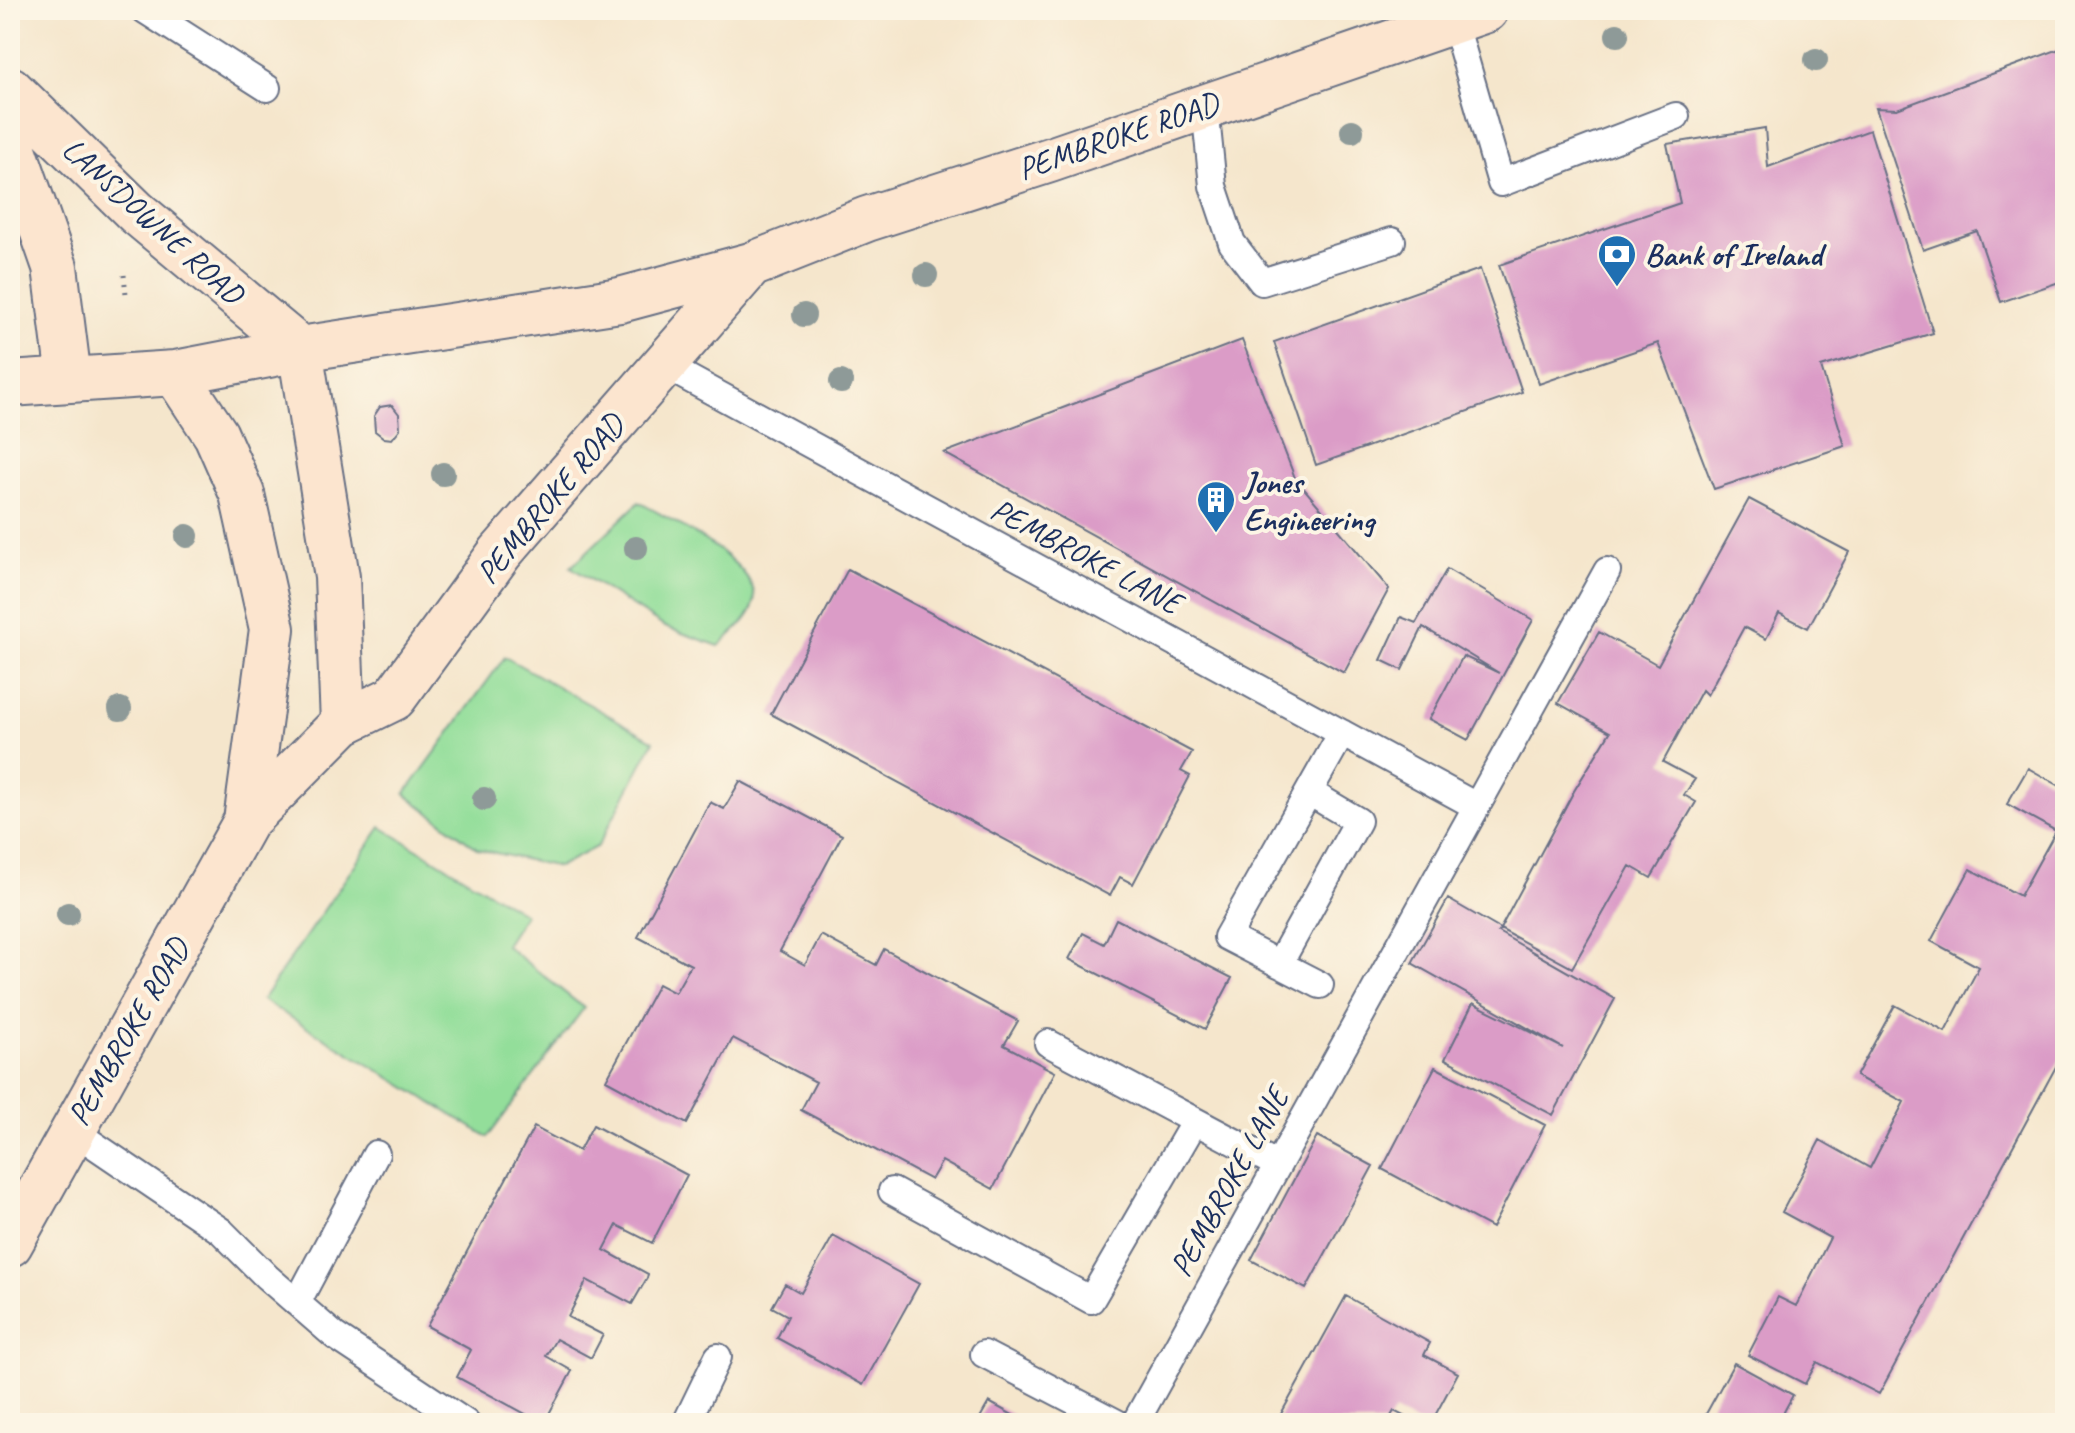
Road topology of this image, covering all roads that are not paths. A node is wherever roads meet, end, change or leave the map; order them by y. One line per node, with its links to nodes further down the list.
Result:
1 (145, 10): 3 (lane)
2 (1470, 16): 5 (main road, PEMBROKE ROAD); 6 (lane)
3 (267, 88)
4 (10, 89): 10 (main road, LANSDOWNE ROAD)
5 (1205, 107): 8 (lane); 9 (main road, PEMBROKE ROAD)
6 (1676, 116)
7 (10, 138): 13 (main road, LANSDOWNE ROAD)
8 (1392, 241)
9 (751, 265): 10 (main road, PEMBROKE ROAD); 11 (main road, PEMBROKE ROAD)
10 (300, 349): 12 (main road, PEMBROKE ROAD); 16 (main road)
11 (664, 365): 16 (main road, PEMBROKE ROAD); 17 (lane, PEMBROKE LANE)
12 (175, 373): 13 (main road); 20 (main road, PEMBROKE ROAD)
13 (69, 379): 14 (main road)
14 (10, 384)
15 (1607, 571): 19 (lane, PEMBROKE LANE)
16 (343, 723): 20 (main road, PEMBROKE ROAD)
17 (1342, 733): 18 (lane); 19 (lane, PEMBROKE LANE)
18 (1309, 792): 21 (lane); 21 (lane)
19 (1476, 806): 27 (lane, PEMBROKE LANE)
20 (246, 821): 25 (main road, PEMBROKE ROAD)
21 (1279, 964): 22 (lane)
22 (1320, 985)
23 (1048, 1043): 24 (lane)
24 (1195, 1121): 27 (lane); 28 (lane)
25 (72, 1130): 29 (main road, PEMBROKE ROAD); 30 (lane)
26 (376, 1154): 30 (lane)
27 (1278, 1165): 36 (lane, PEMBROKE LANE)
28 (892, 1191)
29 (10, 1244)
30 (297, 1303): 33 (lane)
31 (984, 1354): 35 (lane)
32 (718, 1357): 34 (lane)
33 (466, 1423)
34 (686, 1423)
35 (1117, 1423)
36 (1135, 1423)

